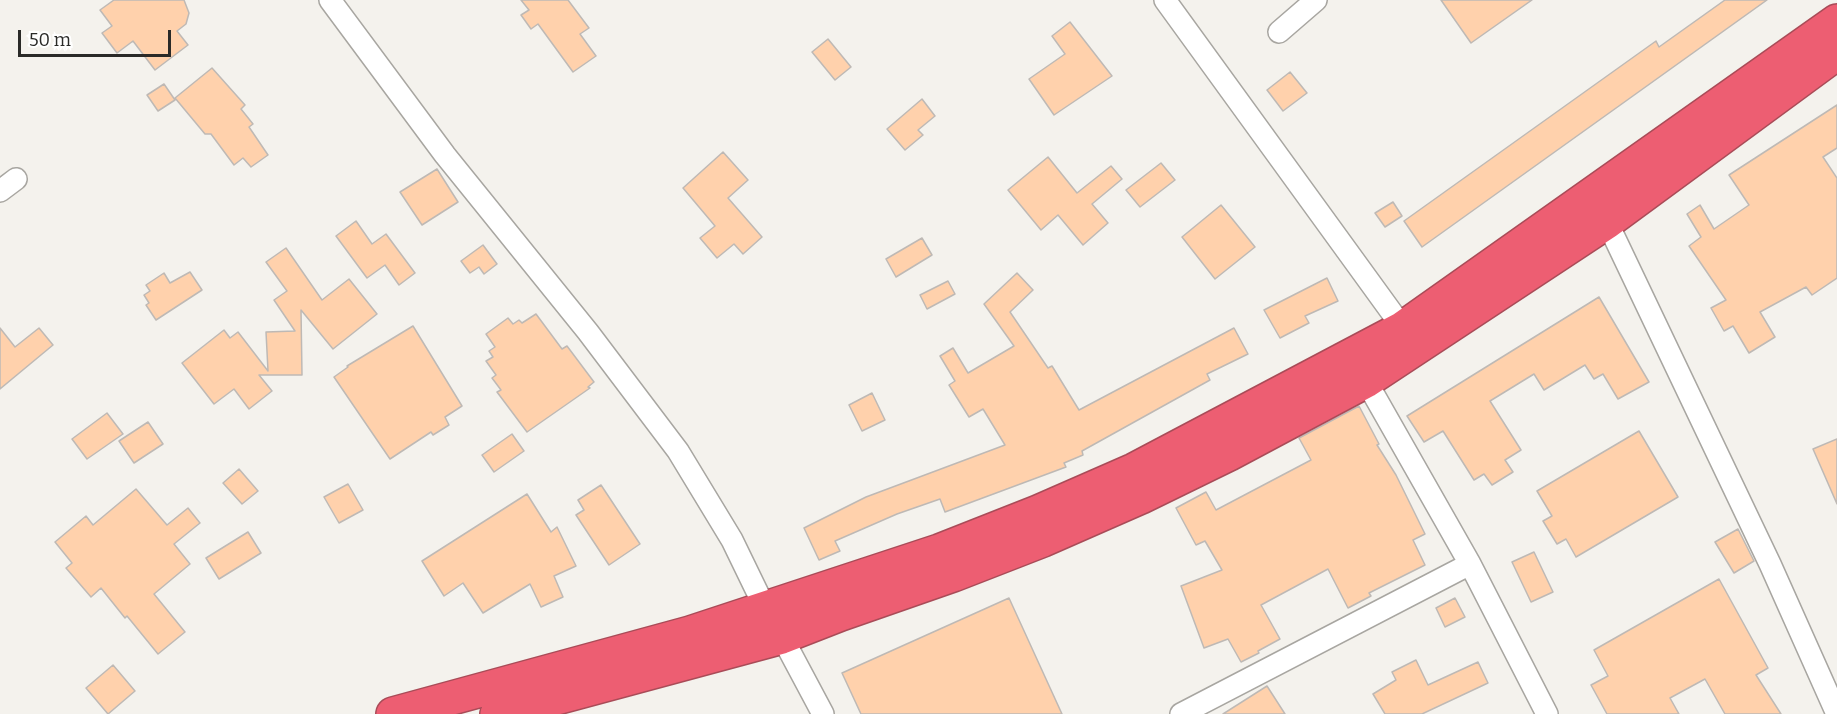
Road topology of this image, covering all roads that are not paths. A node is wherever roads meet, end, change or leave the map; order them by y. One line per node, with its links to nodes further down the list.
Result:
1 (330, 0): 11 (street)
2 (1165, 0): 8 (street)
3 (1316, 0): 5 (street)
4 (1837, 21): 8 (highway)
5 (1279, 32)
6 (1837, 53): 7 (highway)
7 (1607, 222): 9 (highway); 18 (street)
8 (1403, 328): 11 (highway)
9 (1366, 381): 10 (street); 12 (highway)
10 (1470, 564): 16 (street); 17 (street)
11 (765, 608): 13 (highway)
12 (782, 637): 14 (highway); 15 (street)
13 (393, 714)
14 (497, 714)
15 (823, 714)
16 (1181, 714)
17 (1547, 714)
18 (1837, 714)

